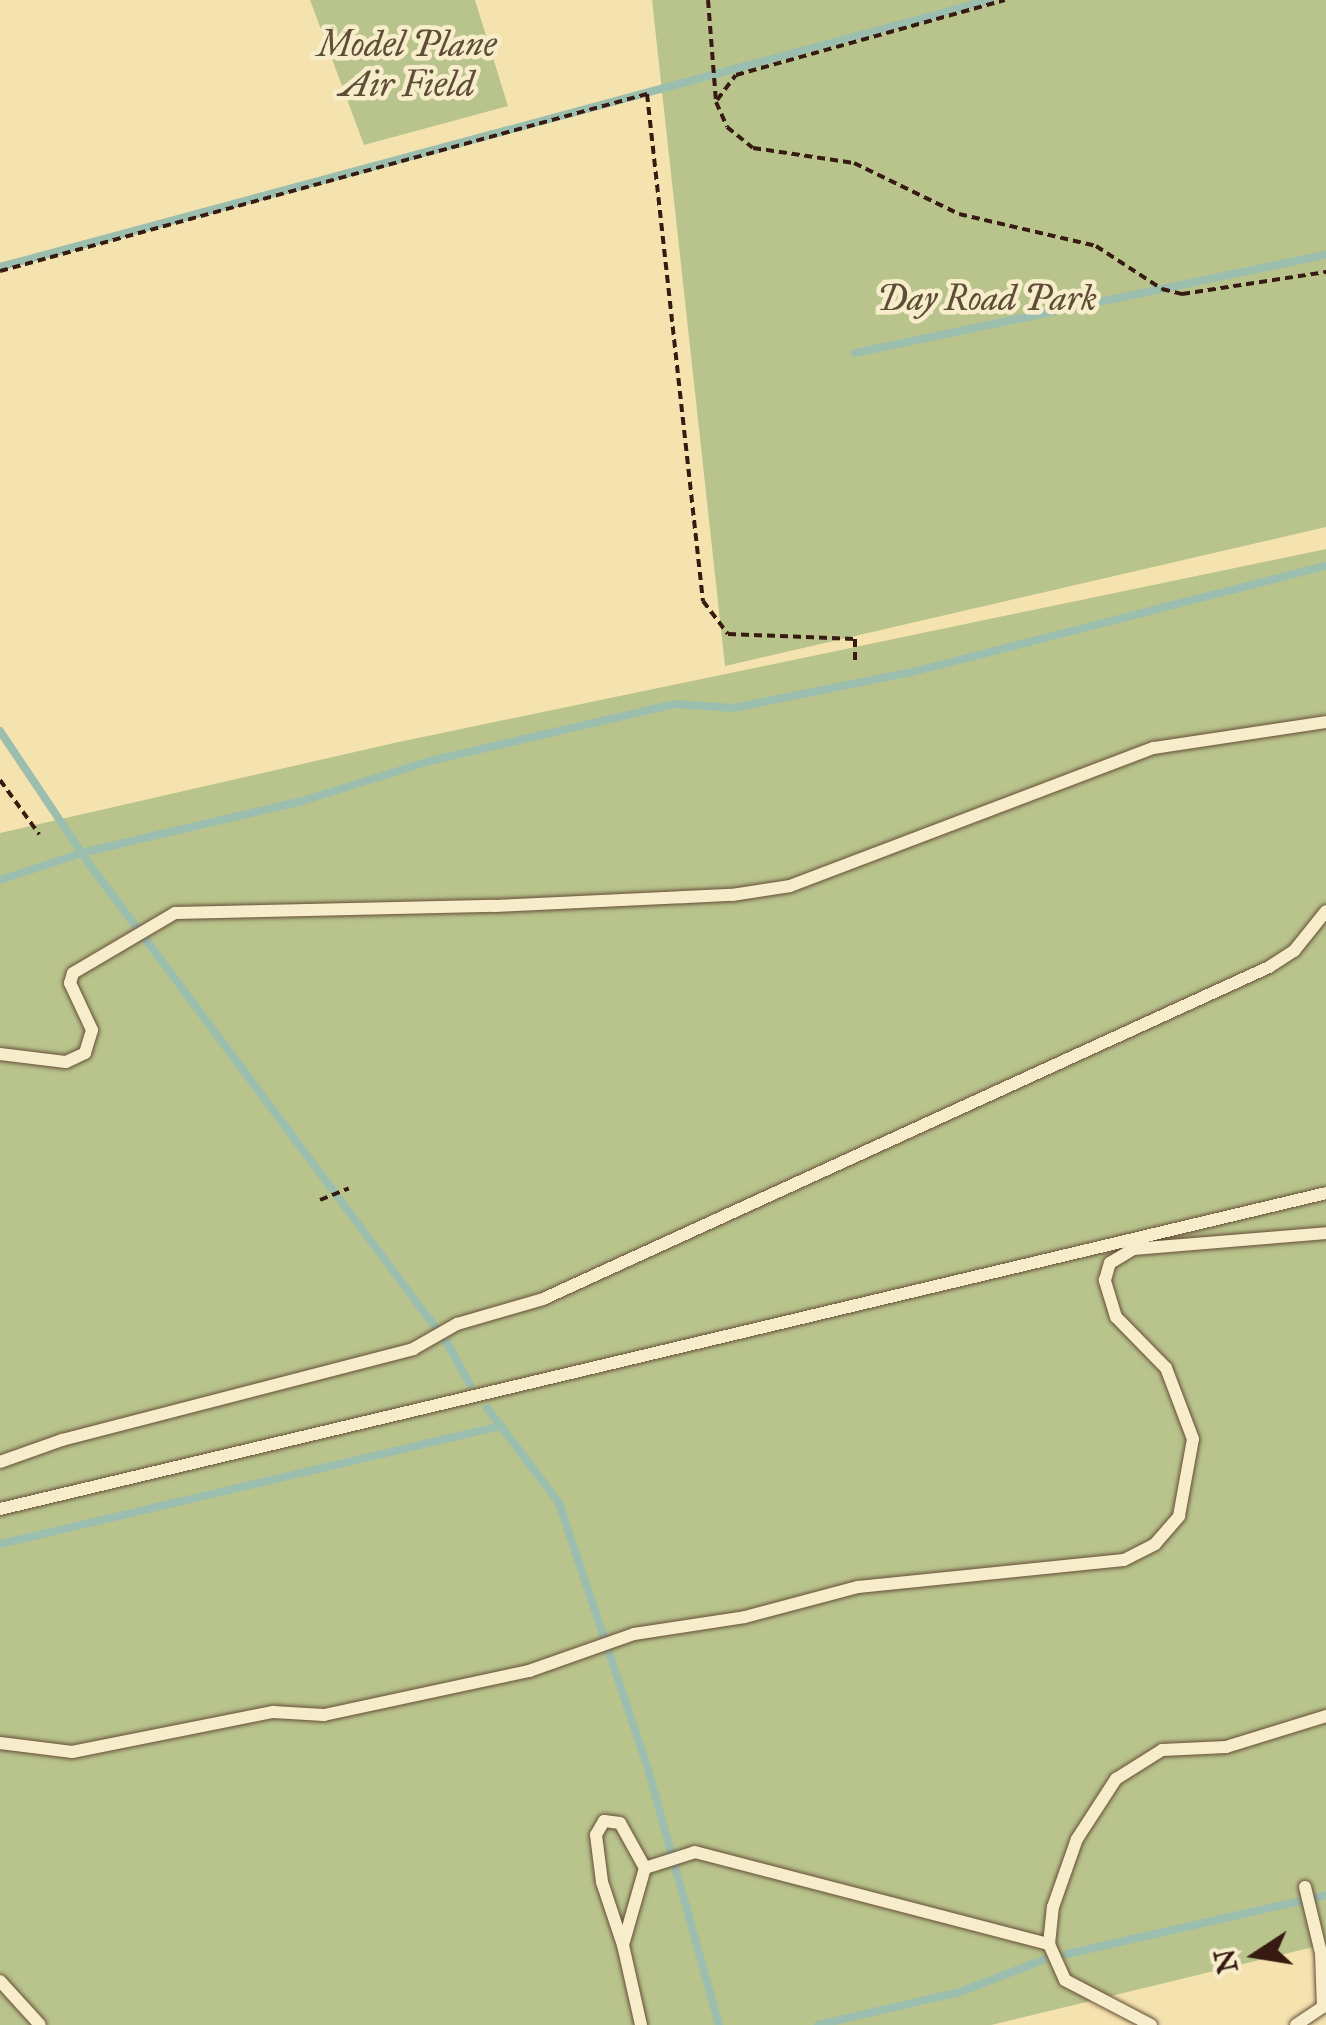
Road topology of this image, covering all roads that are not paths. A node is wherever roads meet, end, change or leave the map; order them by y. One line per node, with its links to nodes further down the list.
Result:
1 (1326, 722): 3 (lane)
2 (1326, 912): 6 (lane)
3 (0, 1054)
4 (1326, 1193): 7 (lane)
5 (1326, 1234): 9 (lane)
6 (0, 1462)
7 (0, 1509)
8 (1326, 1716): 12 (lane)
9 (0, 1743)
10 (651, 1866): 12 (lane); 13 (lane); 13 (lane)
11 (1305, 1887): 18 (lane)
12 (1049, 1944): 17 (lane)
13 (622, 1945): 16 (lane)
14 (0, 1981): 15 (lane)
15 (40, 2025)
16 (641, 2025)
17 (1151, 2025)
18 (1296, 2025)

